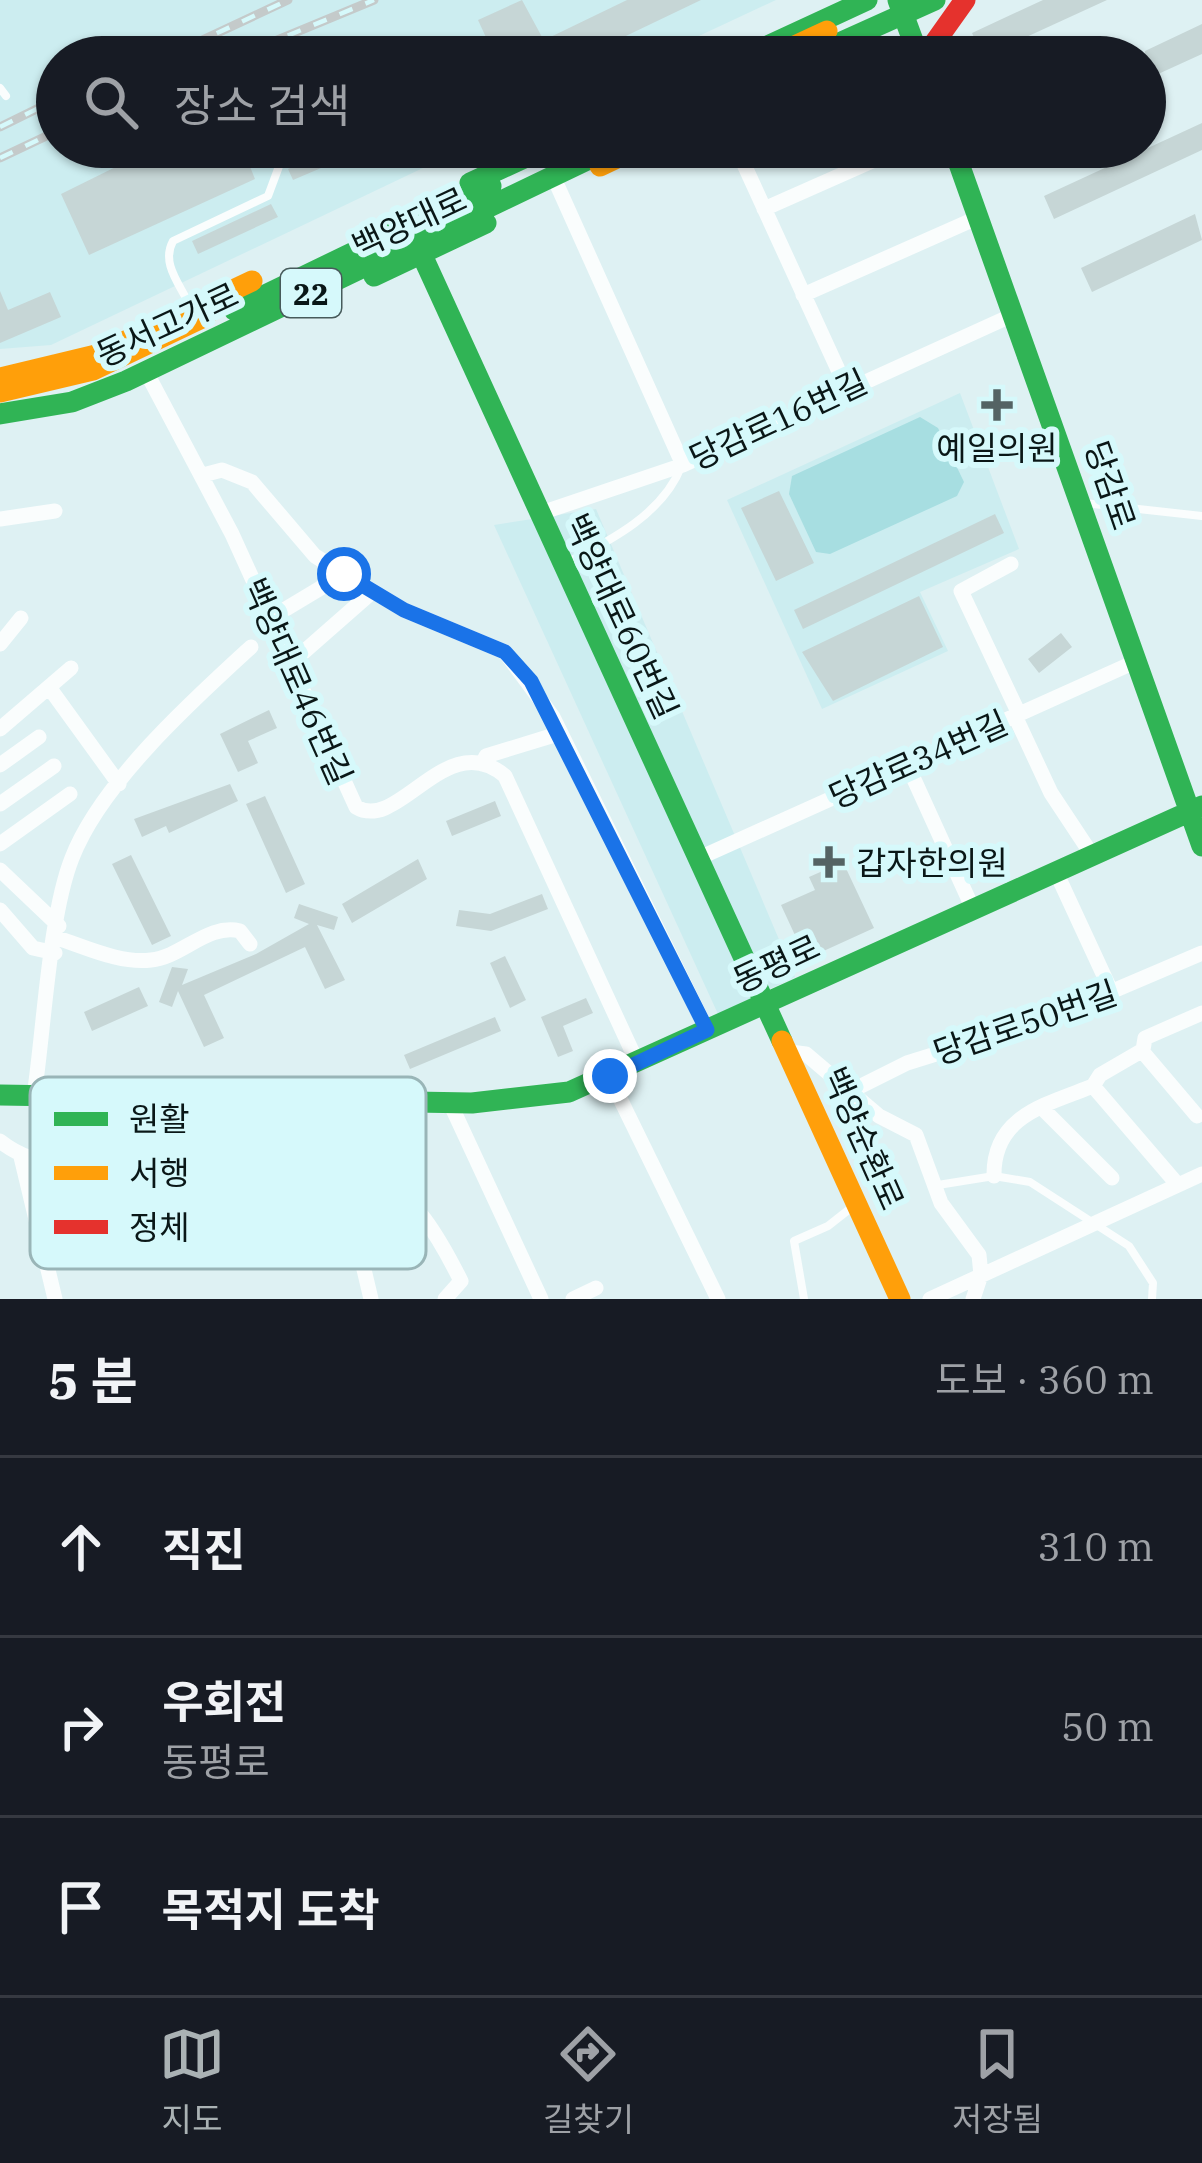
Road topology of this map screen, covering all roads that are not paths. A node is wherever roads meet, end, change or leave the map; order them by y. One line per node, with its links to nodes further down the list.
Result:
1 (867, 0): 6 (main road)
2 (935, 0): 8 (main road)
3 (953, 0): 5 (main road)
4 (965, 0): 11 (main road)
5 (900, 7): 7 (main road); 9 (main road); 10 (main road)
6 (789, 36)
7 (825, 36)
8 (855, 36)
9 (860, 36)
10 (911, 36)
11 (939, 36)
12 (278, 168): 31 (lane)
13 (502, 168): 21 (main road, 백양대로)
14 (530, 168): 24 (main road, 동서고가로 / 22)
15 (579, 168): 20 (main road, 동서고가로 / 22)
16 (588, 168): 20 (main road, 백양대로)
17 (745, 168): 22 (street)
18 (857, 168): 22 (street)
19 (960, 168): 23 (main road, 당감로)
20 (563, 178): 26 (main road, 백양대로); 36 (main road, 동서고가로 / 22); 37 (main road); 38 (street)
21 (424, 204): 25 (main road, 백양대로); 26 (main road)
22 (764, 209): 28 (street)
23 (979, 217): 28 (street); 30 (main road, 당감로)
24 (405, 224): 32 (main road); 35 (main road, 동서고가로 / 22)
25 (348, 245): 27 (main road); 29 (main road, 백양대로)
26 (420, 256): 27 (main road, 백양대로); 42 (main road, 백양대로60번길)
27 (363, 281): 33 (main road, 백양대로)
28 (803, 295): 34 (street)
29 (233, 302): 31 (main road, 백양대로); 35 (main road, 백양대로)
30 (1015, 314): 34 (street, 당감로16번길); 40 (main road, 당감로)
31 (195, 316): 32 (main road, 백양대로)
32 (0, 374)
33 (151, 381): 36 (main road, 백양대로); 39 (street, 백양대로46번길)
34 (846, 387): 38 (street, 당감로16번길)
35 (0, 395)
36 (0, 416)
37 (0, 430)
38 (683, 465): 42 (street, 당감로16번길); 46 (lane)
39 (202, 475): 47 (street); 50 (street, 백양대로46번길)
40 (1082, 503): 43 (lane); 53 (main road, 당감로)
41 (55, 511): 44 (street)
42 (538, 514): 46 (main road, 백양대로60번길)
43 (1202, 517)
44 (0, 519)
45 (1011, 564): 57 (street)
46 (561, 566): 72 (main road, 백양대로60번길)
47 (344, 574): 48 (street); 50 (street)
48 (372, 592): 54 (street); 59 (street)
49 (21, 618): 51 (street)
50 (269, 619): 54 (street, 백양대로46번길)
51 (0, 644)
52 (250, 646): 65 (street)
53 (1138, 661): 57 (street, 당감로34번길); 68 (main road, 당감로)
54 (290, 664): 61 (street, 백양대로46번길)
55 (70, 668): 56 (street)
56 (51, 690): 58 (street); 65 (street)
57 (1017, 715): 62 (street, 당감로34번길); 71 (street)
58 (0, 729)
59 (561, 733): 61 (street); 83 (street)
60 (39, 737): 63 (street)
61 (482, 764): 86 (street)
62 (907, 764): 72 (street, 당감로34번길); 75 (street)
63 (0, 765)
64 (55, 766): 67 (street)
65 (119, 784): 77 (street)
66 (70, 794): 69 (street)
67 (0, 804)
68 (1196, 808): 70 (main road, 당감로); 71 (main road, 동평로)
69 (0, 844)
70 (1202, 846)
71 (1092, 855): 74 (main road, 동평로)
72 (700, 858): 81 (main road, 백양대로60번길)
73 (0, 870): 77 (street)
74 (1056, 872): 75 (main road, 동평로); 80 (street)
75 (973, 909): 81 (main road, 동평로)
76 (0, 910): 77 (street)
77 (57, 939): 78 (street); 88 (street)
78 (250, 944)
79 (1202, 953): 80 (street, 당감로50번길)
80 (1112, 993): 90 (street, 당감로50번길)
81 (767, 1004): 83 (main road, 동평로); 85 (main road, 백양순환로)
82 (1202, 1013): 84 (street)
83 (707, 1030): 86 (main road, 동평로)
84 (1142, 1051): 89 (street); 96 (street)
85 (790, 1052): 90 (street); 106 (main road, 백양순환로)
86 (637, 1062): 87 (main road, 동평로)
87 (610, 1076): 94 (main road, 동평로); 113 (street)
88 (37, 1077)
89 (1093, 1086): 95 (street); 104 (street)
90 (850, 1092): 103 (street)
91 (0, 1095): 92 (main road, 동평로)
92 (30, 1096)
93 (426, 1102): 94 (main road, 동평로)
94 (450, 1102): 117 (street)
95 (1043, 1108): 101 (street); 102 (street)
96 (1197, 1116)
97 (0, 1141): 98 (street)
98 (21, 1156): 99 (street); 105 (street)
99 (30, 1158)
100 (1202, 1174): 104 (street)
101 (994, 1176): 103 (lane); 107 (lane)
102 (1112, 1178)
103 (938, 1185): 111 (street)
104 (1178, 1185): 107 (street)
105 (30, 1193)
106 (857, 1203): 119 (lane); 120 (main road, 백양순환로)
107 (1088, 1225): 111 (street); 123 (lane)
108 (426, 1226): 116 (street)
109 (49, 1269): 114 (street)
110 (364, 1269): 115 (street)
111 (981, 1275): 121 (street); 122 (street)
112 (596, 1288): 118 (street)
113 (714, 1296)
114 (56, 1299)
115 (371, 1299)
116 (445, 1299)
117 (541, 1299)
118 (573, 1299)
119 (804, 1299)
120 (900, 1299)
121 (930, 1299)
122 (973, 1299)
123 (1152, 1299)

